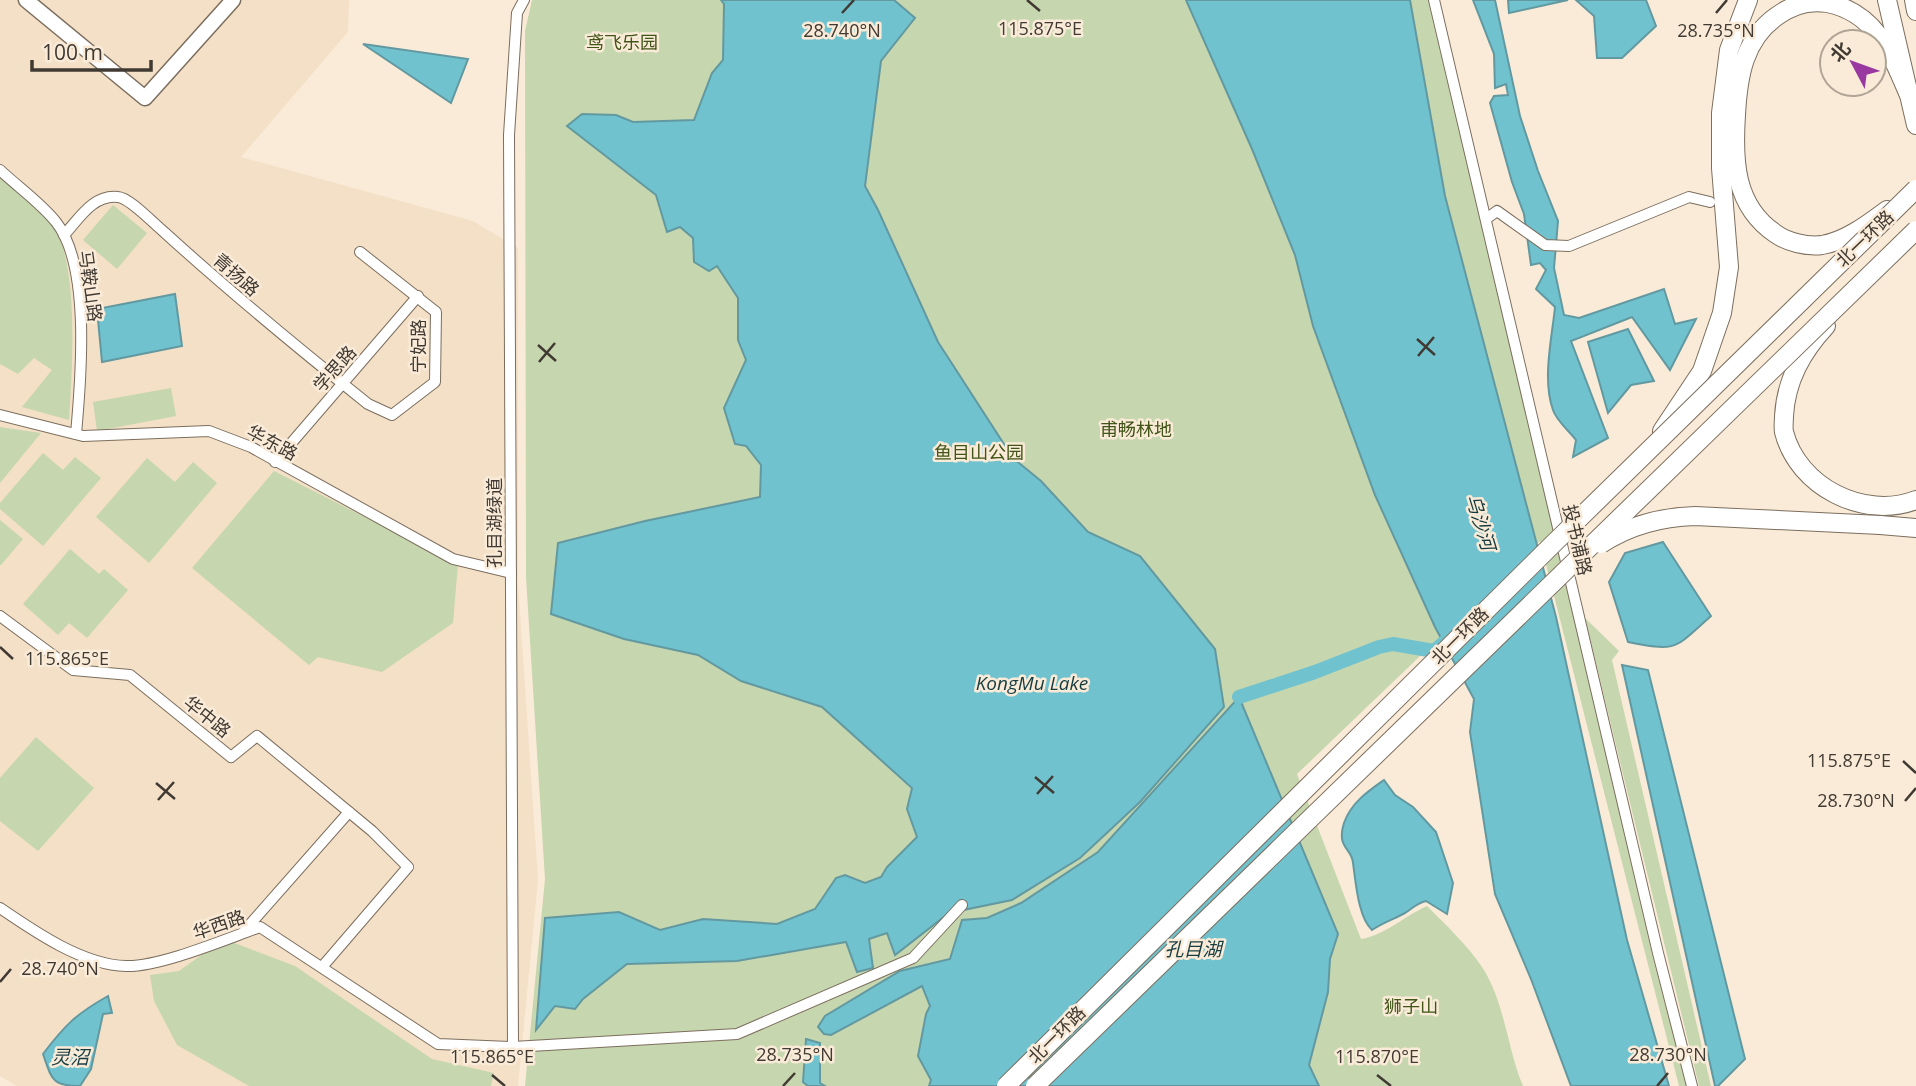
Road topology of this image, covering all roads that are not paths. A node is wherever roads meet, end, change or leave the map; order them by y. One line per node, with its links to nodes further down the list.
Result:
1 (26, 0): 2 (street)
2 (233, 0)
3 (524, 0): 27 (street, 孔目湖绿道)
4 (1434, 0): 14 (street, 投书浦路)
5 (1748, 0): 23 (highway, bridge)
6 (1887, 0): 9 (highway)
7 (1915, 0): 8 (highway)
8 (1916, 11)
9 (1908, 93): 10 (highway); 12 (highway, bridge)
10 (1916, 125)
11 (0, 170): 16 (street, 马鞍山路)
12 (1914, 190): 23 (highway, 北一环路, bridge)
13 (1710, 202): 14 (street)
14 (1486, 219): 38 (street, 投书浦路)
15 (1914, 231): 25 (highway, bridge); 29 (highway, 北一环路, bridge)
16 (64, 235): 19 (street, 青扬路); 22 (street, 马鞍山路)
17 (360, 251): 18 (street, 宁妃路)
18 (418, 296): 19 (street, 学思路); 21 (street, 宁妃路)
19 (343, 384): 21 (street, 青扬路); 24 (street, 学思路)
20 (0, 415): 22 (street, 华东路)
21 (392, 415)
22 (76, 434): 24 (street, 华东路)
23 (1647, 452): 36 (highway, 北一环路, bridge)
24 (275, 462): 27 (street, 华东路)
25 (1916, 500)
26 (1916, 528): 29 (highway, bridge)
27 (511, 573): 35 (street, 孔目湖绿道)
28 (0, 615): 30 (street, 华中路)
29 (1480, 650): 37 (highway, 北一环路, bridge)
30 (349, 813): 33 (street); 34 (street, 华中路)
31 (962, 905): 35 (street, 华西路)
32 (0, 908): 33 (street, 华西路)
33 (243, 933): 34 (street, 华西路)
34 (322, 967): 35 (street, 华西路)
35 (513, 1047)
36 (1006, 1086)
37 (1035, 1086)
38 (1692, 1086)

